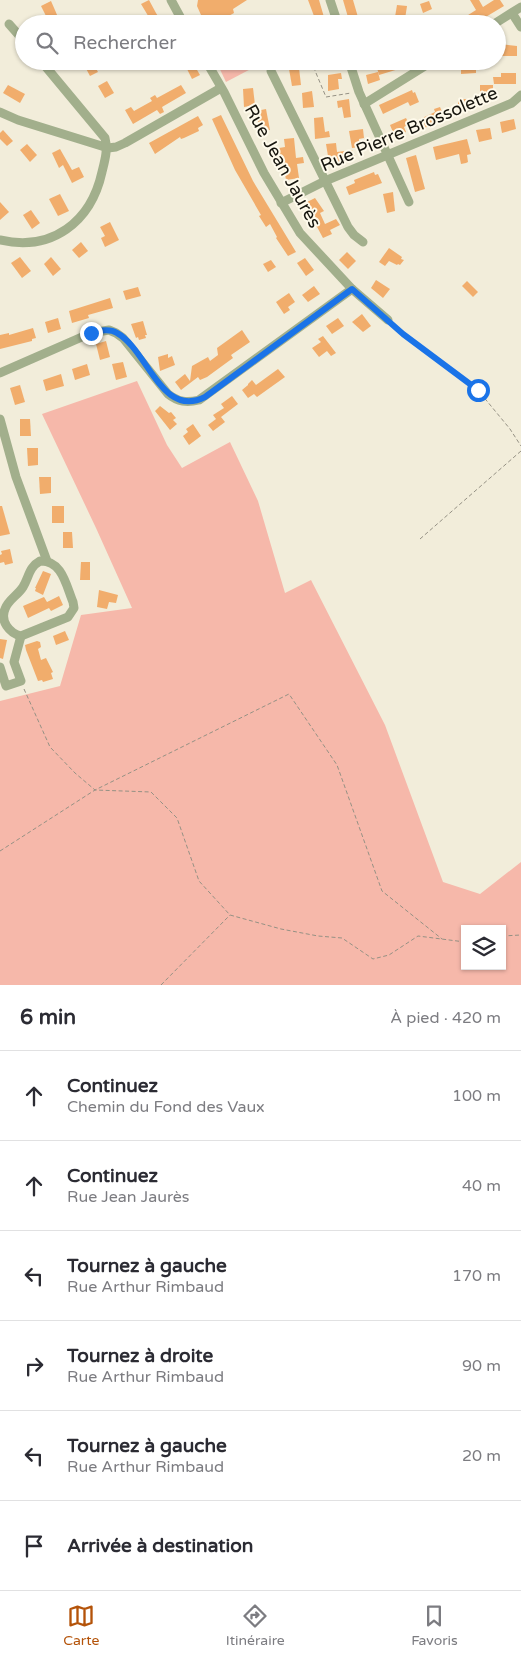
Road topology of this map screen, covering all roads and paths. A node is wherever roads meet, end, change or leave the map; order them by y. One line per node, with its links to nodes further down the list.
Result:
1 (171, 0): 5 (street)
2 (330, 0): 6 (street)
3 (521, 8): 4 (street)
4 (512, 13): 7 (street); 9 (street)
5 (179, 15)
6 (335, 15)
7 (506, 17)
8 (9, 24): 10 (street)
9 (521, 27)
10 (15, 31)
11 (49, 70): 22 (street)
12 (211, 70): 17 (street, Rue Jean Jaurès)
13 (315, 70): 18 (path)
14 (352, 70): 18 (street)
15 (419, 70): 20 (street)
16 (271, 71): 24 (street)
17 (221, 88): 22 (street); 26 (street, Rue Jean Jaurès)
18 (359, 92): 20 (street)
19 (521, 96): 23 (street, Rue Pierre Brossolette)
20 (364, 104): 23 (street)
21 (0, 112): 22 (street)
22 (108, 148): 27 (street)
23 (387, 156): 24 (street, Rue Pierre Brossolette); 25 (street)
24 (325, 181): 26 (street, Rue Pierre Brossolette); 28 (street)
25 (409, 202)
26 (281, 203): 29 (street, Rue Jean Jaurès)
27 (0, 240)
28 (363, 242)
29 (352, 289): 30 (street, Rue Jean Jaurès); 31 (street)
30 (388, 320): 33 (path)
31 (0, 372)
32 (0, 419): 36 (street)
33 (521, 446)
34 (521, 451): 35 (path)
35 (420, 540)
36 (47, 561): 37 (street); 37 (street)
37 (21, 636): 38 (street)
38 (14, 662): 39 (street); 40 (street)
39 (0, 667): 40 (street)
40 (20, 681): 41 (path)
41 (96, 790): 42 (path); 43 (path); 46 (path)
42 (0, 851)
43 (230, 914): 46 (path); 48 (path)
44 (521, 935): 45 (path)
45 (506, 936)
46 (442, 939): 47 (path)
47 (461, 941)
48 (160, 985)

